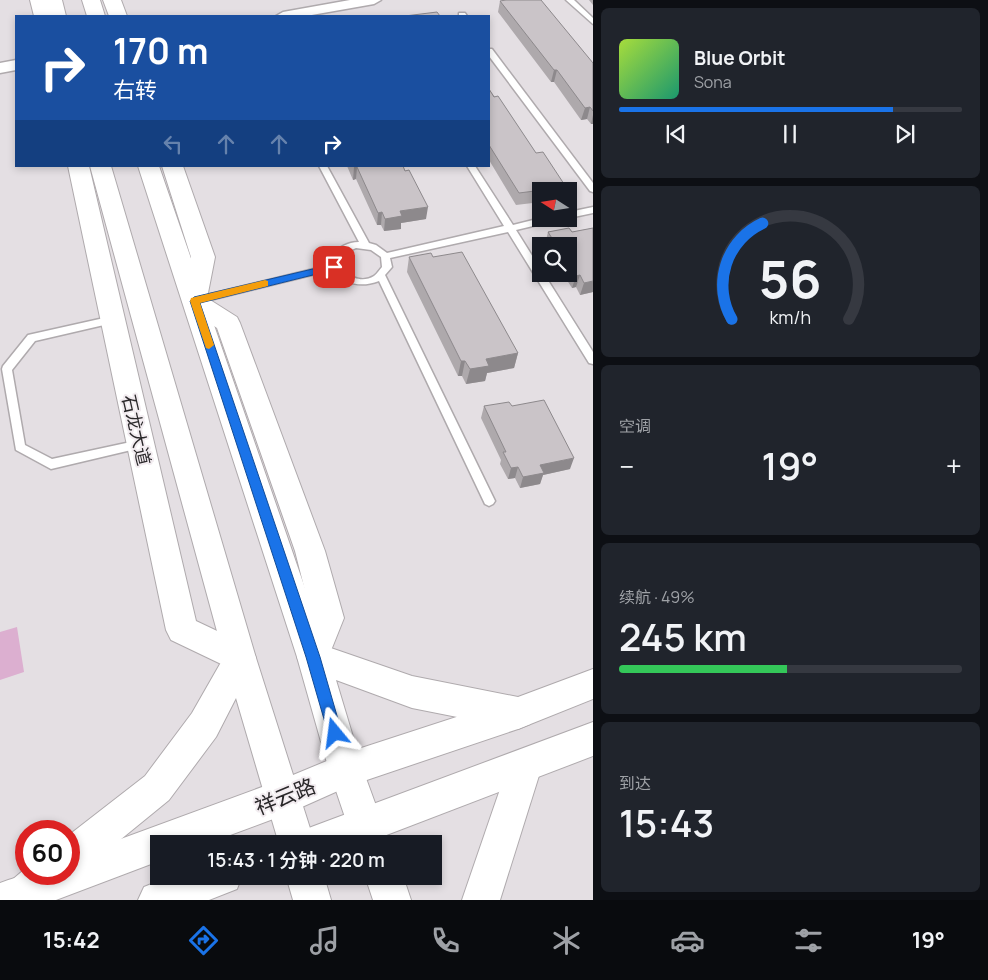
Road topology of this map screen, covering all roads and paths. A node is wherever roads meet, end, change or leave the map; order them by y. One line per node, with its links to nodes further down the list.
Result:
1 (39, 0): 7 (main road)
2 (53, 0): 8 (main road)
3 (91, 0): 9 (main road)
4 (112, 0): 10 (main road)
5 (374, 0): 11 (street)
6 (570, 0): 12 (lane)
7 (43, 15)
8 (57, 15)
9 (96, 15)
10 (118, 15)
11 (289, 15)
12 (593, 22)
13 (490, 52): 22 (lane)
14 (15, 65): 15 (street)
15 (0, 68)
16 (78, 167): 33 (main road, 石龙大道)
17 (100, 167): 38 (main road, 石龙大道)
18 (148, 167): 32 (main road)
19 (172, 167): 32 (main road)
20 (324, 167): 28 (lane)
21 (472, 167): 27 (lane)
22 (593, 190)
23 (593, 199): 24 (lane)
24 (592, 210): 25 (lane)
25 (578, 213)
26 (532, 223): 27 (lane)
27 (510, 228): 29 (lane); 34 (lane)
28 (364, 245): 29 (lane); 30 (lane)
29 (385, 256): 31 (lane)
30 (334, 267): 31 (lane); 32 (lane)
31 (381, 276): 36 (lane)
32 (194, 301): 37 (main road)
33 (113, 320): 35 (main road, 石龙大道); 35 (lane)
34 (593, 360)
35 (140, 444): 38 (main road, 石龙大道)
36 (489, 501)
37 (313, 657): 40 (main road); 43 (main road)
38 (240, 658): 44 (main road, 石龙大道); 47 (main road)
39 (593, 684): 40 (main road, 祥云路)
40 (518, 713): 43 (main road, 祥云路)
41 (593, 739): 42 (main road)
42 (525, 766): 45 (main road); 55 (main road)
43 (346, 770): 44 (main road, 祥云路); 45 (main road)
44 (284, 797): 46 (main road, 石龙大道); 51 (main road, 祥云路)
45 (368, 834)
46 (295, 835)
47 (80, 849)
48 (199, 885): 52 (main road)
49 (308, 885): 53 (main road)
50 (387, 885): 54 (main road)
51 (26, 889)
52 (157, 900)
53 (312, 900)
54 (392, 900)
55 (481, 900)

